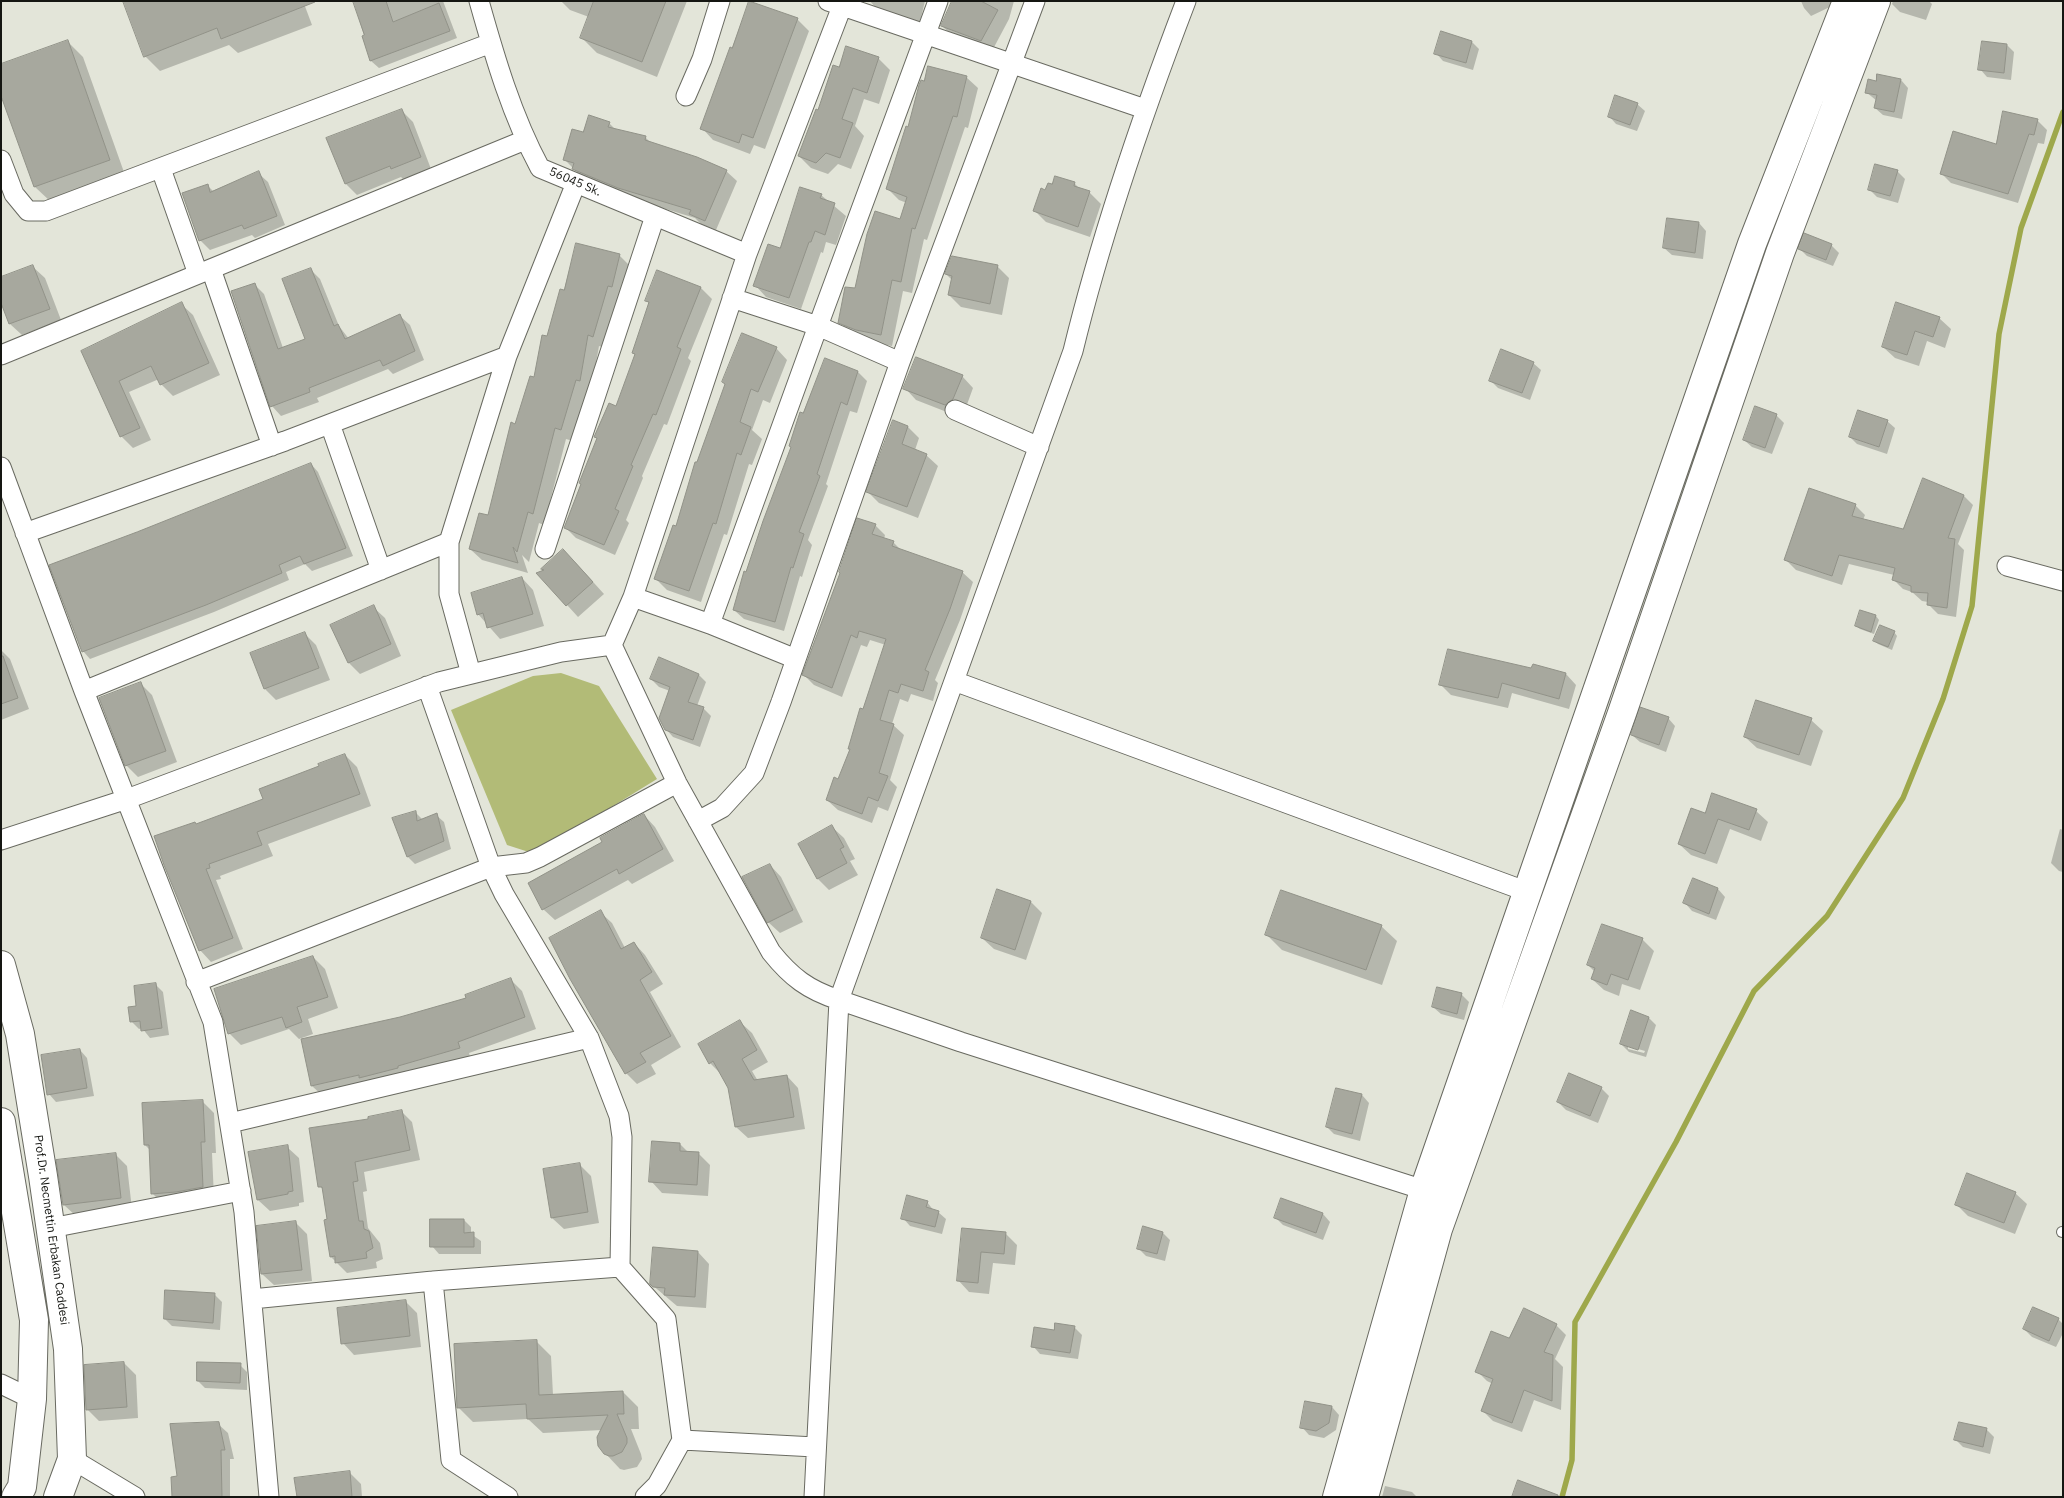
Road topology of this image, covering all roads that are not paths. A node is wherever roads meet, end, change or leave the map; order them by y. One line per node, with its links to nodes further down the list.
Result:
1 (478, 1): 10 (street, 56045 Sk.)
2 (720, 1): 12 (street)
3 (938, 1): 9 (street)
4 (1035, 1): 11 (street)
5 (1186, 1): 13 (street)
6 (1847, 1): 50 (main road)
7 (1876, 1): 78 (main road)
8 (838, 3): 9 (street); 19 (street)
9 (926, 34): 11 (street); 22 (street)
10 (491, 43): 14 (street, 56045 Sk.); 16 (street)
11 (1010, 64): 13 (street); 25 (street)
12 (686, 96)
13 (1145, 109): 29 (street)
14 (525, 140): 17 (street, 56045 Sk.); 20 (street)
15 (1, 160): 16 (street)
16 (161, 169): 20 (street)
17 (576, 182): 18 (street, 56045 Sk.); 24 (street)
18 (655, 216): 19 (street, 56045 Sk.); 33 (street)
19 (746, 254): 21 (street)
20 (205, 271): 23 (street); 28 (street)
21 (732, 298): 22 (street); 37 (street)
22 (818, 326): 25 (street); 38 (street)
23 (1, 354)
24 (507, 356): 27 (street); 32 (street)
25 (900, 362): 40 (street)
26 (955, 410): 29 (street)
27 (330, 424): 28 (street); 35 (street)
28 (272, 446): 31 (street)
29 (1039, 447): 42 (street)
30 (1, 467): 31 (street)
31 (25, 533): 44 (street)
32 (449, 542): 35 (street); 41 (street)
33 (545, 549)
34 (2007, 566): 36 (street)
35 (381, 570): 44 (street)
36 (2063, 581)
37 (632, 597): 38 (street); 39 (street)
38 (710, 624): 40 (street)
39 (612, 645): 41 (street); 45 (street)
40 (796, 659): 47 (street)
41 (471, 674): 43 (street)
42 (954, 681): 50 (street); 53 (street)
43 (427, 686): 46 (street); 49 (street)
44 (84, 691): 46 (street)
45 (677, 783): 47 (street); 49 (street)
46 (127, 799): 48 (street); 52 (street)
47 (698, 820): 53 (street)
48 (1, 840)
49 (491, 867): 52 (street); 54 (street)
50 (1528, 892): 58 (main road)
51 (1, 965): 60 (main road, Prof.Dr. Necmettin Erbakan Caddesi)
52 (196, 982): 56 (street)
53 (839, 1000): 58 (street); 67 (street)
54 (589, 1038): 56 (street); 61 (street)
55 (1, 1122): 57 (main road)
56 (230, 1123): 59 (street)
57 (4, 1158): 65 (main road)
58 (1424, 1190): 77 (main road)
59 (241, 1191): 60 (street); 63 (street)
60 (51, 1228): 68 (main road, Prof.Dr. Necmettin Erbakan Caddesi)
61 (620, 1267): 62 (street); 66 (street)
62 (432, 1281): 63 (street); 74 (street)
63 (252, 1300): 73 (street)
64 (1, 1384): 65 (street)
65 (32, 1399): 69 (main road)
66 (682, 1440): 67 (street); 75 (street)
67 (815, 1447): 76 (street)
68 (72, 1459): 70 (main road, Prof.Dr. Necmettin Erbakan Caddesi); 71 (main road); 72 (street)
69 (16, 1497)
70 (58, 1497)
71 (74, 1497)
72 (135, 1497)
73 (269, 1497)
74 (508, 1497)
75 (645, 1497)
76 (814, 1497)
77 (1337, 1497)
78 (1364, 1497)

